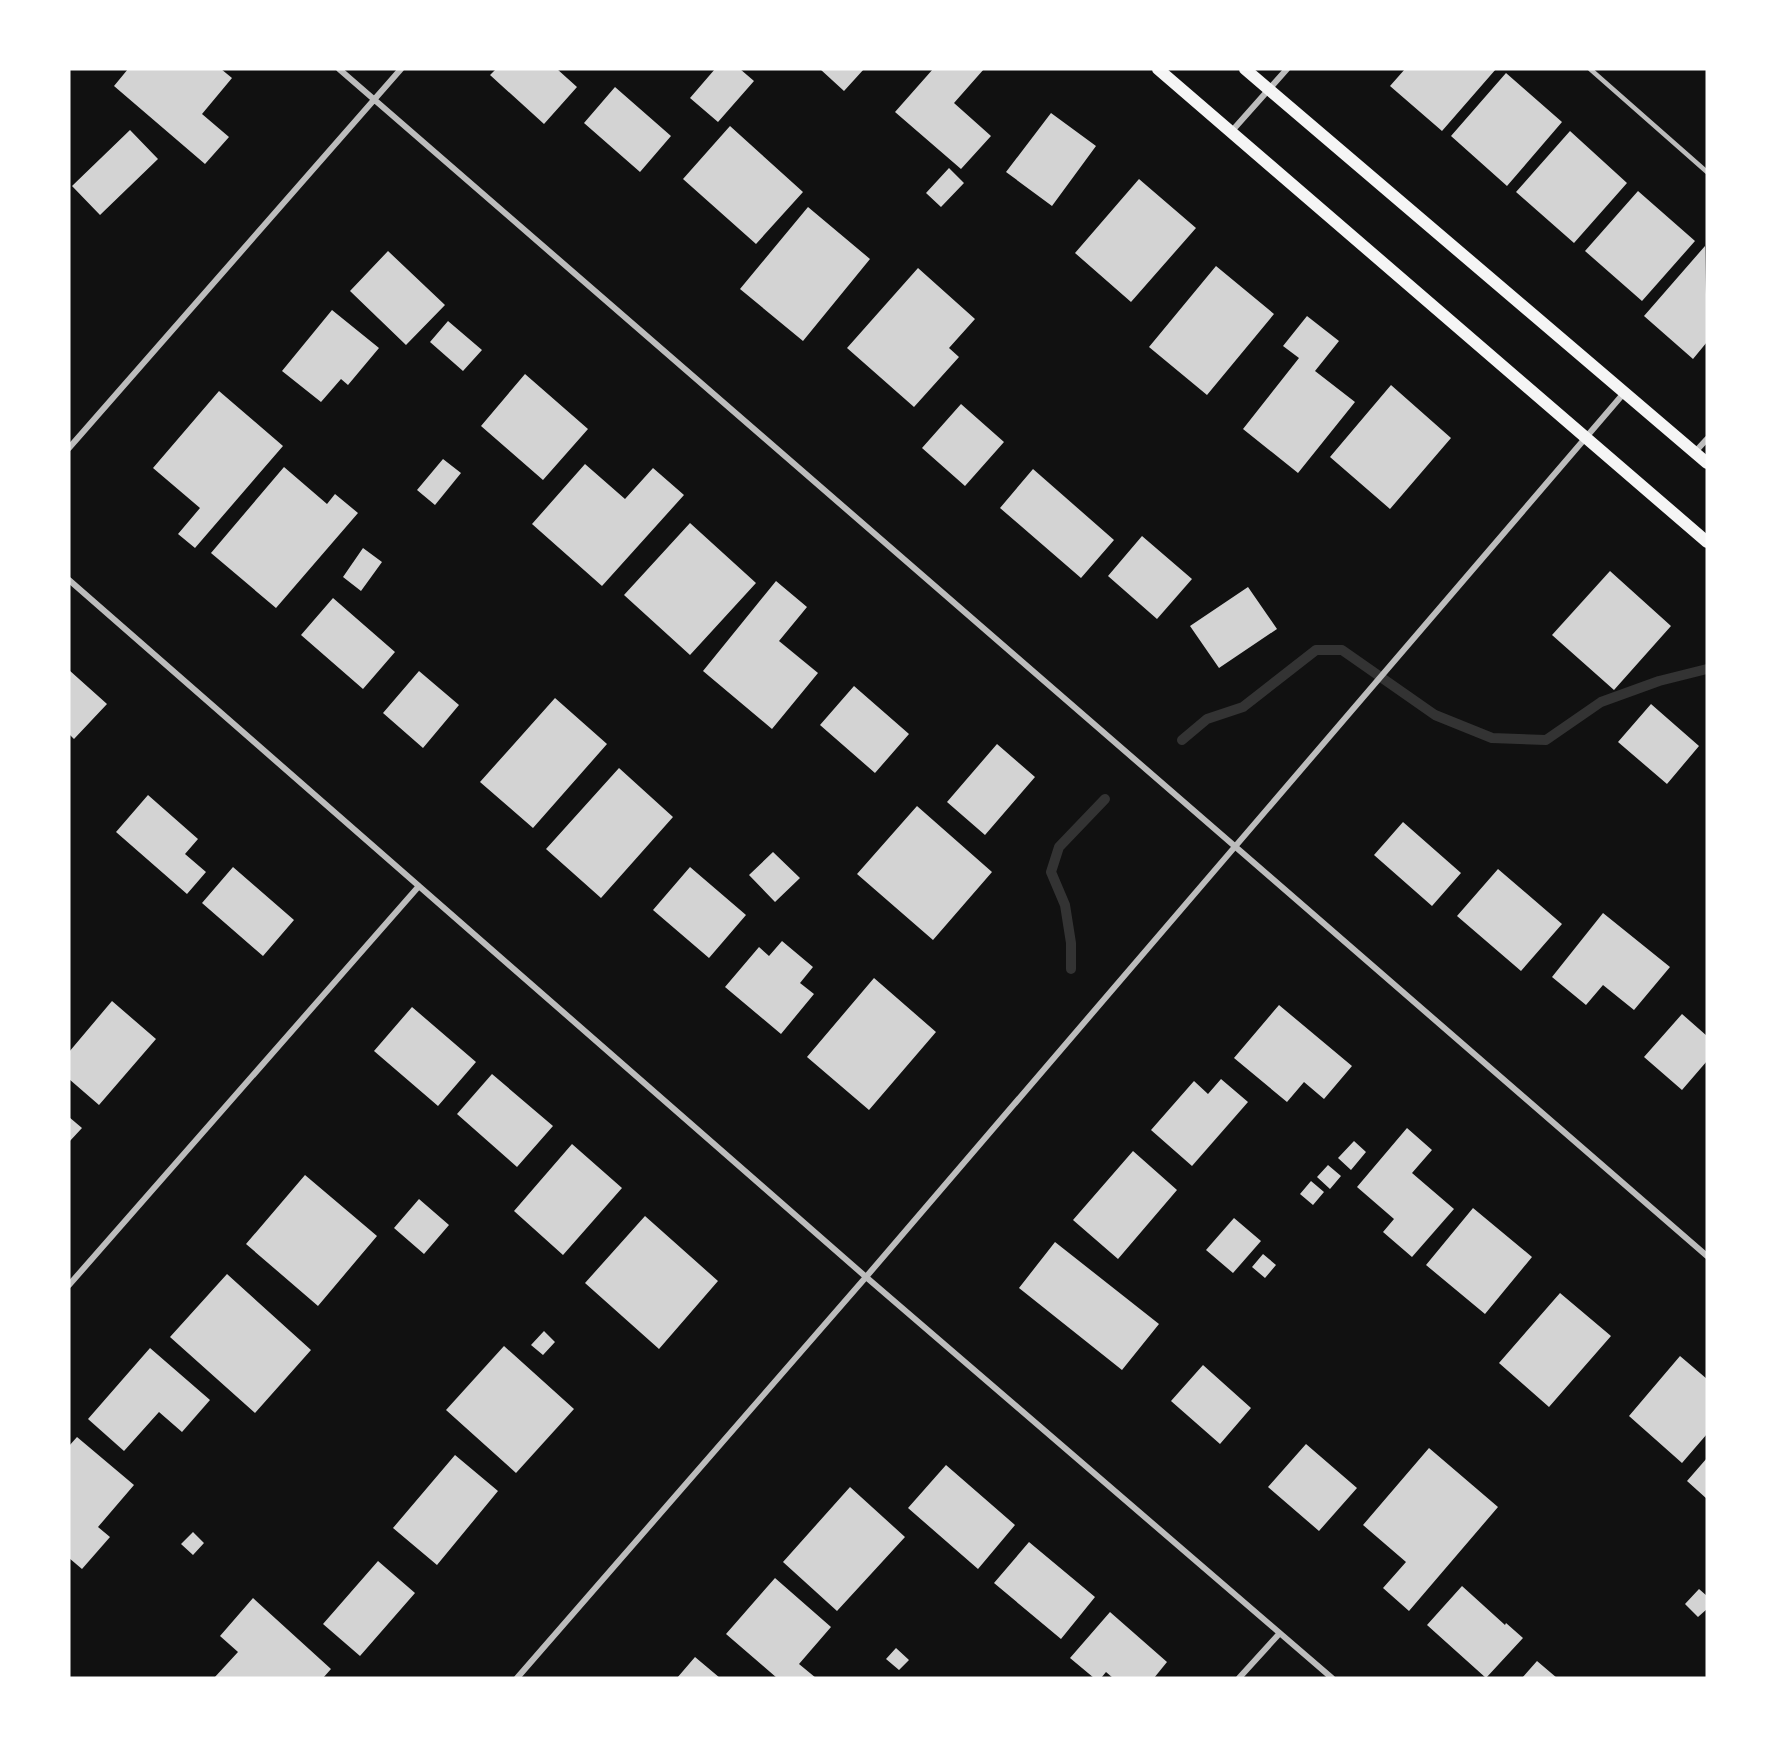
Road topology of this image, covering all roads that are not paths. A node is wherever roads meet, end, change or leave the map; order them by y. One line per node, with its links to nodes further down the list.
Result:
1 (339, 69): 8 (street)
2 (400, 69): 8 (street)
3 (1158, 69): 9 (main road)
4 (1245, 69): 7 (main road)
5 (1287, 69): 7 (street)
6 (1590, 69): 10 (lane)
7 (1269, 90): 9 (street); 11 (main road)
8 (374, 99): 14 (street); 19 (street)
9 (1231, 132): 12 (main road)
10 (1707, 172)
11 (1624, 392): 12 (street); 15 (main road)
12 (1586, 437): 17 (main road); 19 (street)
13 (1707, 439): 15 (street)
14 (69, 448)
15 (1695, 452): 16 (main road)
16 (1707, 463)
17 (1707, 542)
18 (69, 580): 20 (street)
19 (1235, 847): 21 (street); 22 (street)
20 (418, 886): 22 (street); 23 (street)
21 (1707, 1256)
22 (866, 1277): 24 (street); 25 (street)
23 (69, 1285)
24 (1279, 1634): 26 (street); 27 (street)
25 (516, 1678)
26 (1239, 1678)
27 (1332, 1678)

